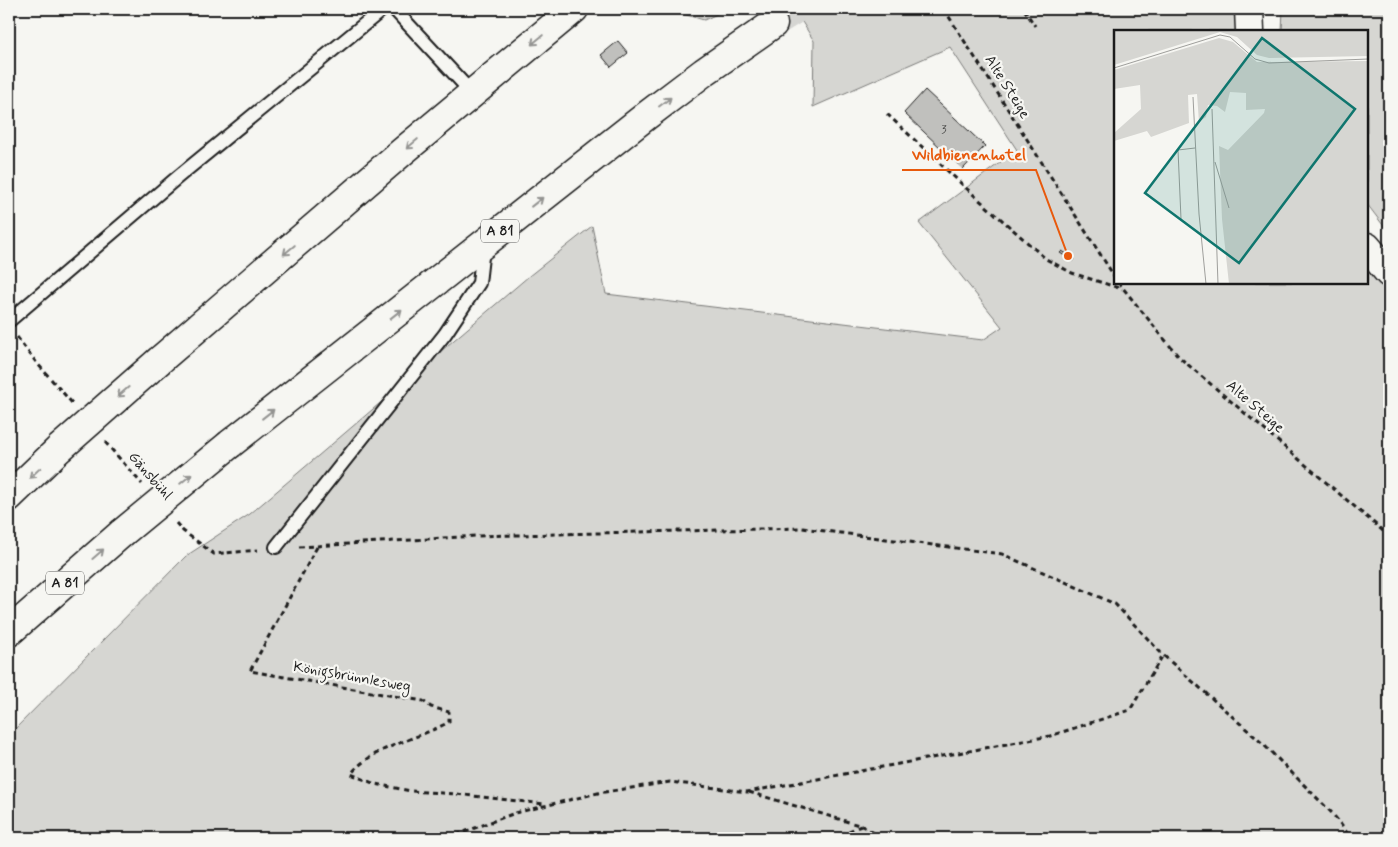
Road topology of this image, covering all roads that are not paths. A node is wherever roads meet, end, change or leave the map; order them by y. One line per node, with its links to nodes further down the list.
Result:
1 (383, 9): 11 (lane)
2 (394, 9): 7 (lane)
3 (574, 9): 7 (main road, one-way to 7)
4 (1250, 9): 6 (main road)
5 (773, 24): 8 (main road, A 81, one-way to 5)
6 (1250, 30)
7 (473, 94): 12 (main road, one-way to 12, bridge)
8 (484, 244): 13 (lane); 14 (main road, A 81, one-way to 8, bridge)
9 (1368, 248): 10 (main road)
10 (1389, 273)
11 (9, 320)
12 (9, 497)
13 (276, 547)
14 (9, 632)

